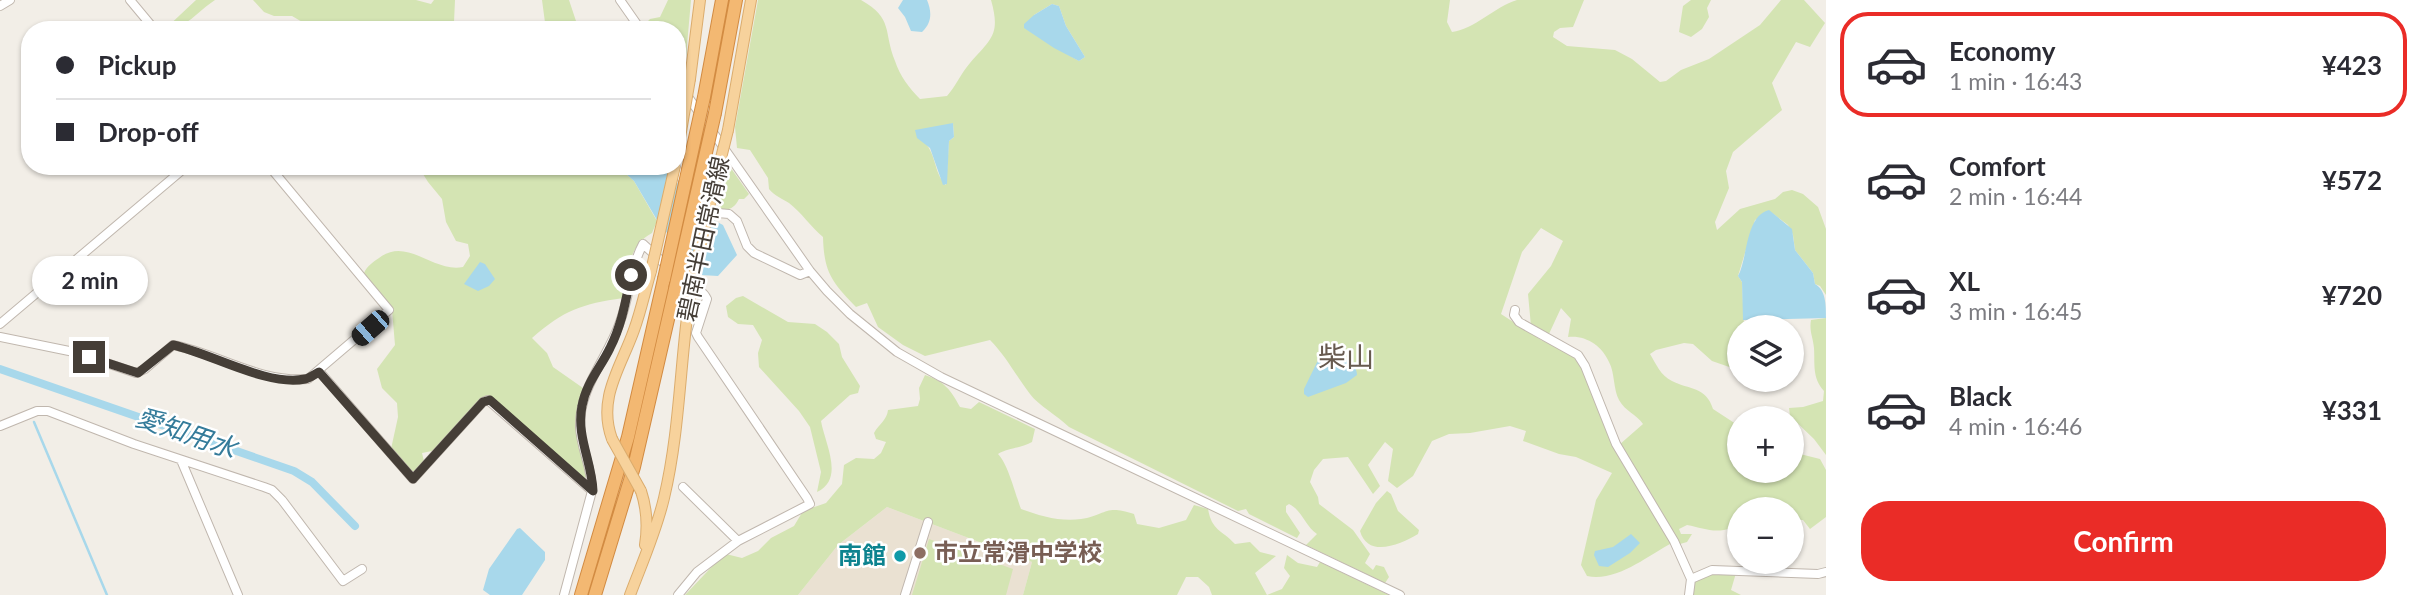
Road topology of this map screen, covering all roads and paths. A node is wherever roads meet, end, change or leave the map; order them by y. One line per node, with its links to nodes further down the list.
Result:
1 (10, 0): 8 (street)
2 (130, 0): 9 (street)
3 (620, 0): 10 (street)
4 (700, 0): 12 (main road, 碧南半田常滑線, bridge)
5 (722, 0): 36 (highway, bridge)
6 (736, 0): 37 (highway, bridge)
7 (751, 0): 24 (main road, 碧南半田常滑線, bridge)
8 (0, 6)
9 (148, 21)
10 (635, 21)
11 (686, 94): 17 (street)
12 (686, 106)
13 (176, 175): 19 (street)
14 (277, 175): 21 (street)
15 (673, 175): 27 (main road, 碧南半田常滑線, bridge)
16 (680, 175): 17 (street)
17 (810, 271): 41 (street)
18 (1515, 310): 33 (street)
19 (0, 324)
20 (0, 337): 21 (street)
21 (319, 372): 26 (street)
22 (0, 426): 23 (street)
23 (181, 460): 31 (street); 34 (street)
24 (668, 480): 27 (main road); 30 (main road, 碧南半田常滑線)
25 (683, 486): 29 (street)
26 (593, 491): 29 (street); 35 (street)
27 (641, 491): 30 (main road, 碧南半田常滑線)
28 (928, 522): 40 (street)
29 (738, 541): 39 (street)
30 (643, 562): 38 (main road, 碧南半田常滑線)
31 (362, 569)
32 (1826, 572): 33 (street)
33 (1691, 579): 42 (street)
34 (238, 595)
35 (564, 595)
36 (581, 595)
37 (595, 595)
38 (629, 595)
39 (678, 595)
40 (905, 595)
41 (1400, 595)
42 (1689, 595)

